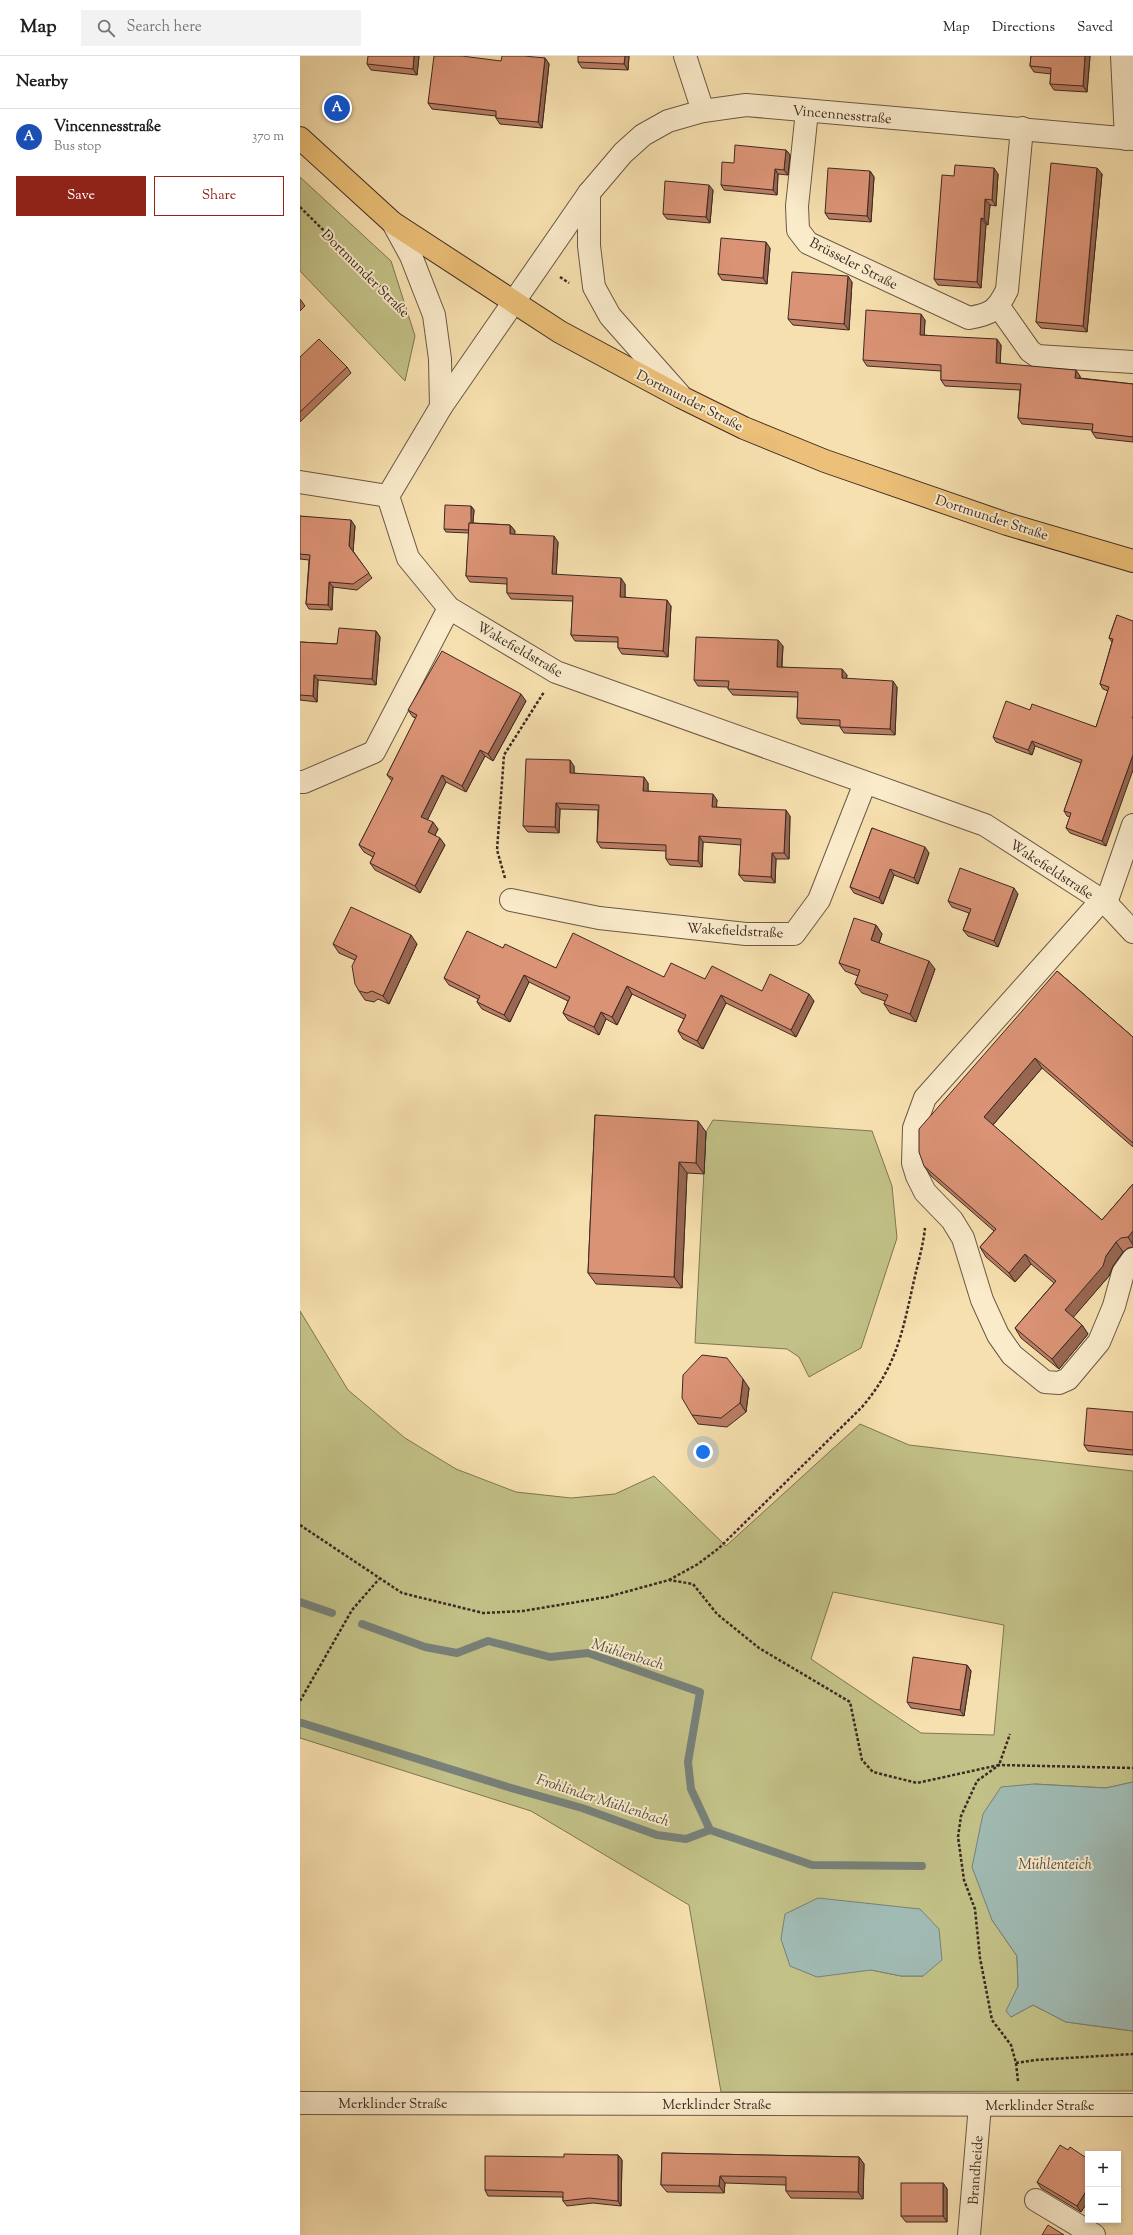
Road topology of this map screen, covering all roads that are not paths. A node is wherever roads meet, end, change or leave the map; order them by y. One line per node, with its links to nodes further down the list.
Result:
1 (685, 56): 3 (street)
2 (1122, 56): 7 (street, Vincennesstraße)
3 (703, 111): 4 (street, Vincennesstraße); 8 (street, Vincennesstraße)
4 (807, 111): 5 (street, Vincennesstraße); 11 (street, Brüsseler Straße)
5 (1022, 128): 7 (street, Vincennesstraße); 11 (street)
6 (300, 138): 9 (main road, Dortmunder Straße)
7 (1130, 139)
8 (589, 193): 10 (street, Vincennesstraße); 13 (street)
9 (393, 223): 10 (main road, Dortmunder Straße); 14 (street)
10 (514, 303): 13 (main road, Dortmunder Straße); 14 (street)
11 (999, 306): 12 (street)
12 (1133, 362)
13 (681, 397): 17 (main road, Dortmunder Straße)
14 (441, 407): 16 (street)
15 (300, 482): 16 (street)
16 (388, 496): 18 (street, Wakefieldstraße)
17 (1133, 561)
18 (449, 608): 19 (street); 20 (street, Wakefieldstraße)
19 (300, 782)
20 (865, 783): 22 (street, Wakefieldstraße); 23 (street, Wakefieldstraße)
21 (1133, 825): 23 (street, Wakefieldstraße)
22 (511, 900)
23 (1104, 902): 24 (street, Wakefieldstraße); 25 (street)
24 (1133, 932)
25 (1133, 1259)
26 (300, 2102): 27 (street, Merklinder Straße)
27 (980, 2105): 28 (street, Merklinder Straße); 30 (street, Brandheide)
28 (1133, 2105)
29 (1036, 2200): 31 (street)
30 (969, 2235)
31 (1094, 2235)

